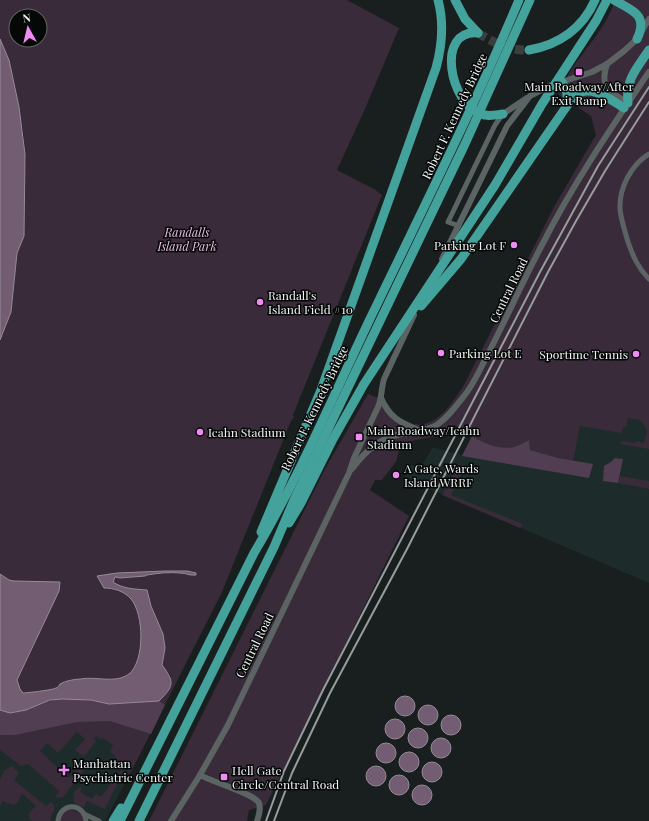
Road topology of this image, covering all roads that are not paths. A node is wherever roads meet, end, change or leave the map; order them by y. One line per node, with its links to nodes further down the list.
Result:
1 (438, 0): 27 (highway)
2 (455, 0): 18 (highway)
3 (519, 0): 27 (highway, Robert F. Kennedy Bridge)
4 (530, 0): 26 (highway, Robert F. Kennedy Bridge)
5 (595, 0): 10 (highway)
6 (606, 0): 22 (highway)
7 (614, 0): 9 (highway)
8 (649, 19): 9 (street, Central Road)
9 (637, 39): 12 (street, Central Road)
10 (529, 50)
11 (649, 50): 17 (highway)
12 (607, 64): 14 (street, Central Road); 17 (street)
13 (649, 72): 17 (street, Central Road)
14 (562, 82): 15 (street, Central Road); 16 (highway)
15 (530, 96): 18 (street, Central Road); 20 (street, Central Road)
16 (567, 105): 17 (highway); 22 (highway)
17 (626, 106): 24 (street, Central Road)
18 (503, 114): 20 (street, Central Road)
19 (649, 154): 21 (street)
20 (459, 226): 23 (street, Central Road)
21 (649, 279)
22 (396, 336): 26 (highway)
23 (381, 398): 24 (street); 25 (street, Central Road)
24 (422, 431): 25 (street, Central Road)
25 (349, 473): 28 (street, Central Road)
26 (274, 547): 36 (highway, Robert F. Kennedy Bridge)
27 (254, 553): 29 (highway, Robert F. Kennedy Bridge)
28 (200, 775): 37 (street, Central Road); 38 (street)
29 (140, 780): 34 (highway); 35 (highway, Robert F. Kennedy Bridge)
30 (84, 814): 31 (street); 32 (street); 33 (street)
31 (58, 821)
32 (86, 821)
33 (99, 821)
34 (113, 821)
35 (120, 821)
36 (139, 821)
37 (171, 821)
38 (257, 821)

